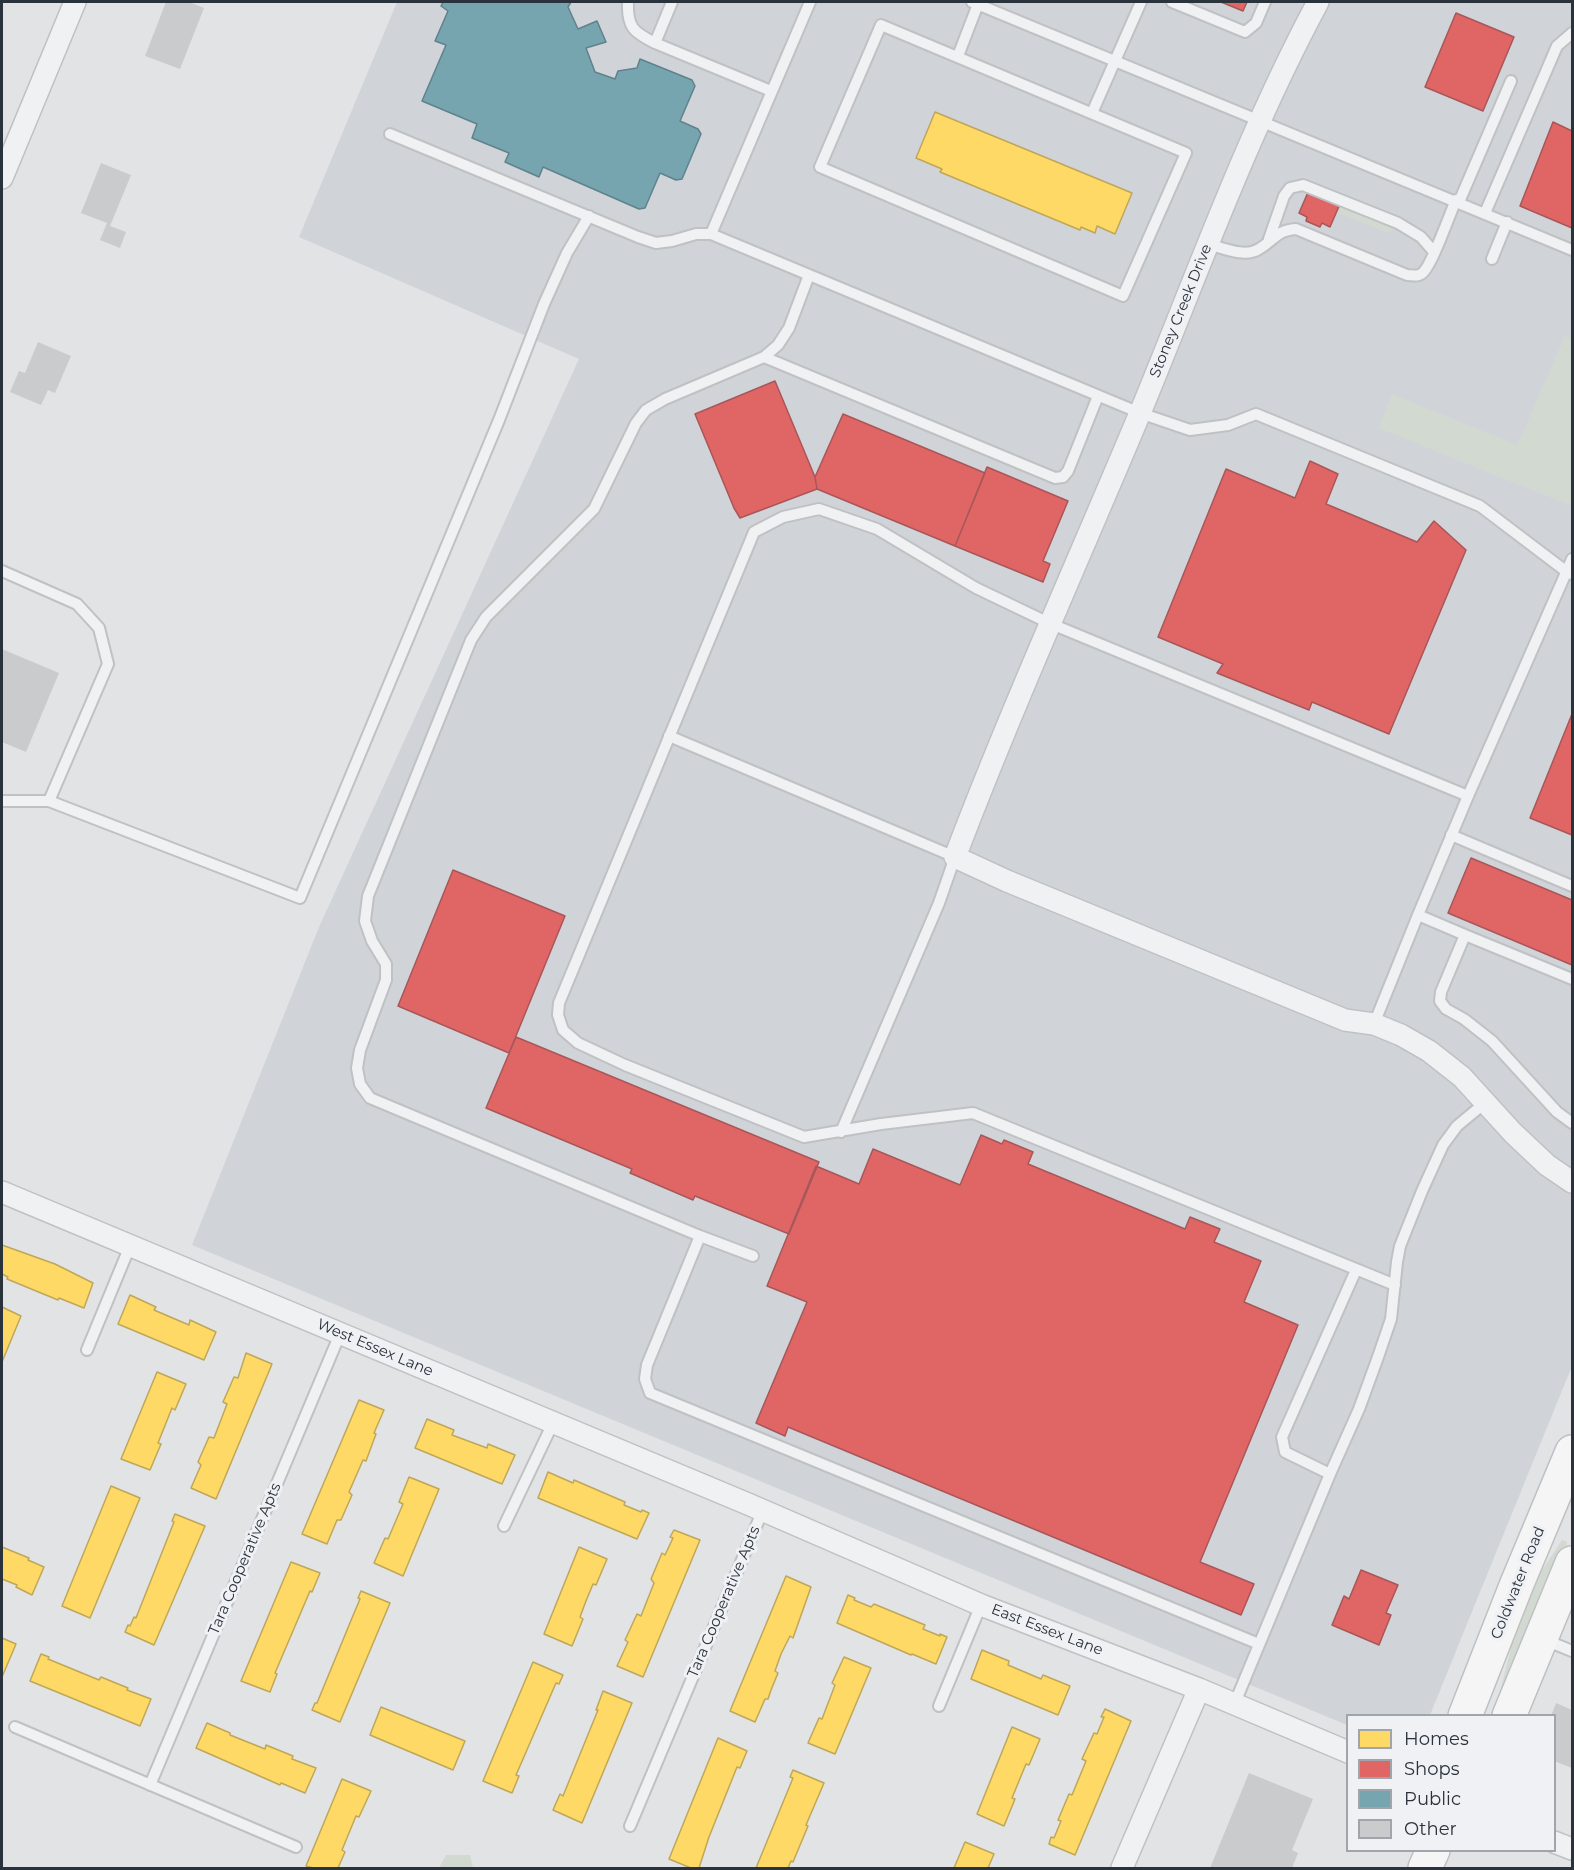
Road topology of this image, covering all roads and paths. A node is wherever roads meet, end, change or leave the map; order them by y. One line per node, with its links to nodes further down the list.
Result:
1 (75, 2): 19 (street)
2 (628, 2): 11 (lane)
3 (672, 2): 11 (lane)
4 (810, 2): 15 (lane)
5 (1141, 2): 13 (lane)
6 (1172, 2): 7 (lane)
7 (1265, 2)
8 (1318, 2): 17 (street, Stoney Creek Drive)
9 (975, 3): 12 (lane); 13 (lane)
10 (1572, 33): 21 (lane)
11 (655, 43): 15 (lane)
12 (958, 56): 16 (lane); 16 (lane)
13 (1116, 61): 16 (lane); 17 (lane)
14 (1511, 81): 20 (lane)
15 (771, 91): 24 (lane)
16 (1092, 113)
17 (1259, 120): 20 (lane); 26 (street, Stoney Creek Drive)
18 (390, 134): 22 (lane)
19 (2, 178)
20 (1458, 201): 21 (lane); 28 (lane)
21 (1485, 213): 23 (lane)
22 (589, 216): 24 (lane); 41 (lane)
23 (1507, 222): 27 (lane); 29 (lane)
24 (711, 234): 30 (lane)
25 (1268, 242): 26 (lane); 28 (lane); 28 (lane)
26 (1208, 244): 33 (street, Stoney Creek Drive)
27 (1572, 250)
28 (1434, 252)
29 (1492, 259)
30 (809, 275): 31 (lane); 32 (lane)
31 (764, 357): 32 (lane); 54 (lane)
32 (1098, 396): 33 (lane)
33 (1140, 413): 36 (lane); 37 (street, Stoney Creek Drive)
34 (1572, 559): 36 (lane)
35 (2, 571): 41 (lane)
36 (1570, 573): 39 (lane)
37 (1049, 622): 38 (lane); 39 (lane); 43 (street, Stoney Creek Drive)
38 (669, 736): 43 (lane); 51 (lane)
39 (1468, 796): 42 (lane)
40 (2, 801): 41 (lane)
41 (49, 801)
42 (1451, 835): 44 (lane); 45 (lane)
43 (956, 857): 48 (street); 51 (lane)
44 (1572, 886)
45 (1418, 915): 46 (lane); 48 (lane)
46 (1465, 935): 47 (lane); 50 (lane)
47 (1572, 979)
48 (1374, 1024): 49 (street)
49 (1486, 1101): 52 (street); 58 (lane)
50 (1572, 1123)
51 (841, 1132): 57 (lane)
52 (1572, 1182)
53 (2, 1192): 55 (street, West Essex Lane)
54 (700, 1236): 56 (lane); 70 (lane)
55 (130, 1246): 59 (street, West Essex Lane); 60 (lane)
56 (753, 1256)
57 (1356, 1270): 58 (lane); 63 (lane)
58 (1395, 1285): 63 (lane)
59 (340, 1334): 61 (street, West Essex Lane); 80 (lane, Tara Cooperative Apts)
60 (87, 1350)
61 (553, 1423): 64 (street, West Essex Lane); 65 (lane)
62 (1572, 1452): 69 (main road, Coldwater Road)
63 (1330, 1474): 70 (lane)
64 (755, 1507): 67 (street, East Essex Lane); 81 (lane, Tara Cooperative Apts)
65 (504, 1526)
66 (1572, 1563): 68 (main road)
67 (981, 1605): 72 (street, East Essex Lane); 74 (lane)
68 (1542, 1639): 71 (lane); 77 (main road)
69 (1494, 1642): 75 (main road, Coldwater Road); 76 (main road)
70 (1259, 1644): 73 (lane)
71 (1572, 1651)
72 (1198, 1689): 73 (street, East Essex Lane); 88 (street)
73 (1234, 1705): 79 (street, East Essex Lane)
74 (939, 1706)
75 (1466, 1714)
76 (1489, 1714)
77 (1510, 1714)
78 (15, 1727): 80 (lane)
79 (1346, 1752)
80 (150, 1785): 83 (lane)
81 (630, 1826)
82 (1556, 1843): 84 (street)
83 (296, 1847)
84 (1572, 1849)
85 (1413, 1852): 89 (main road)
86 (1433, 1852): 90 (main road)
87 (1454, 1852): 91 (main road)
88 (1122, 1869)
89 (1406, 1869)
90 (1425, 1869)
91 (1447, 1869)

